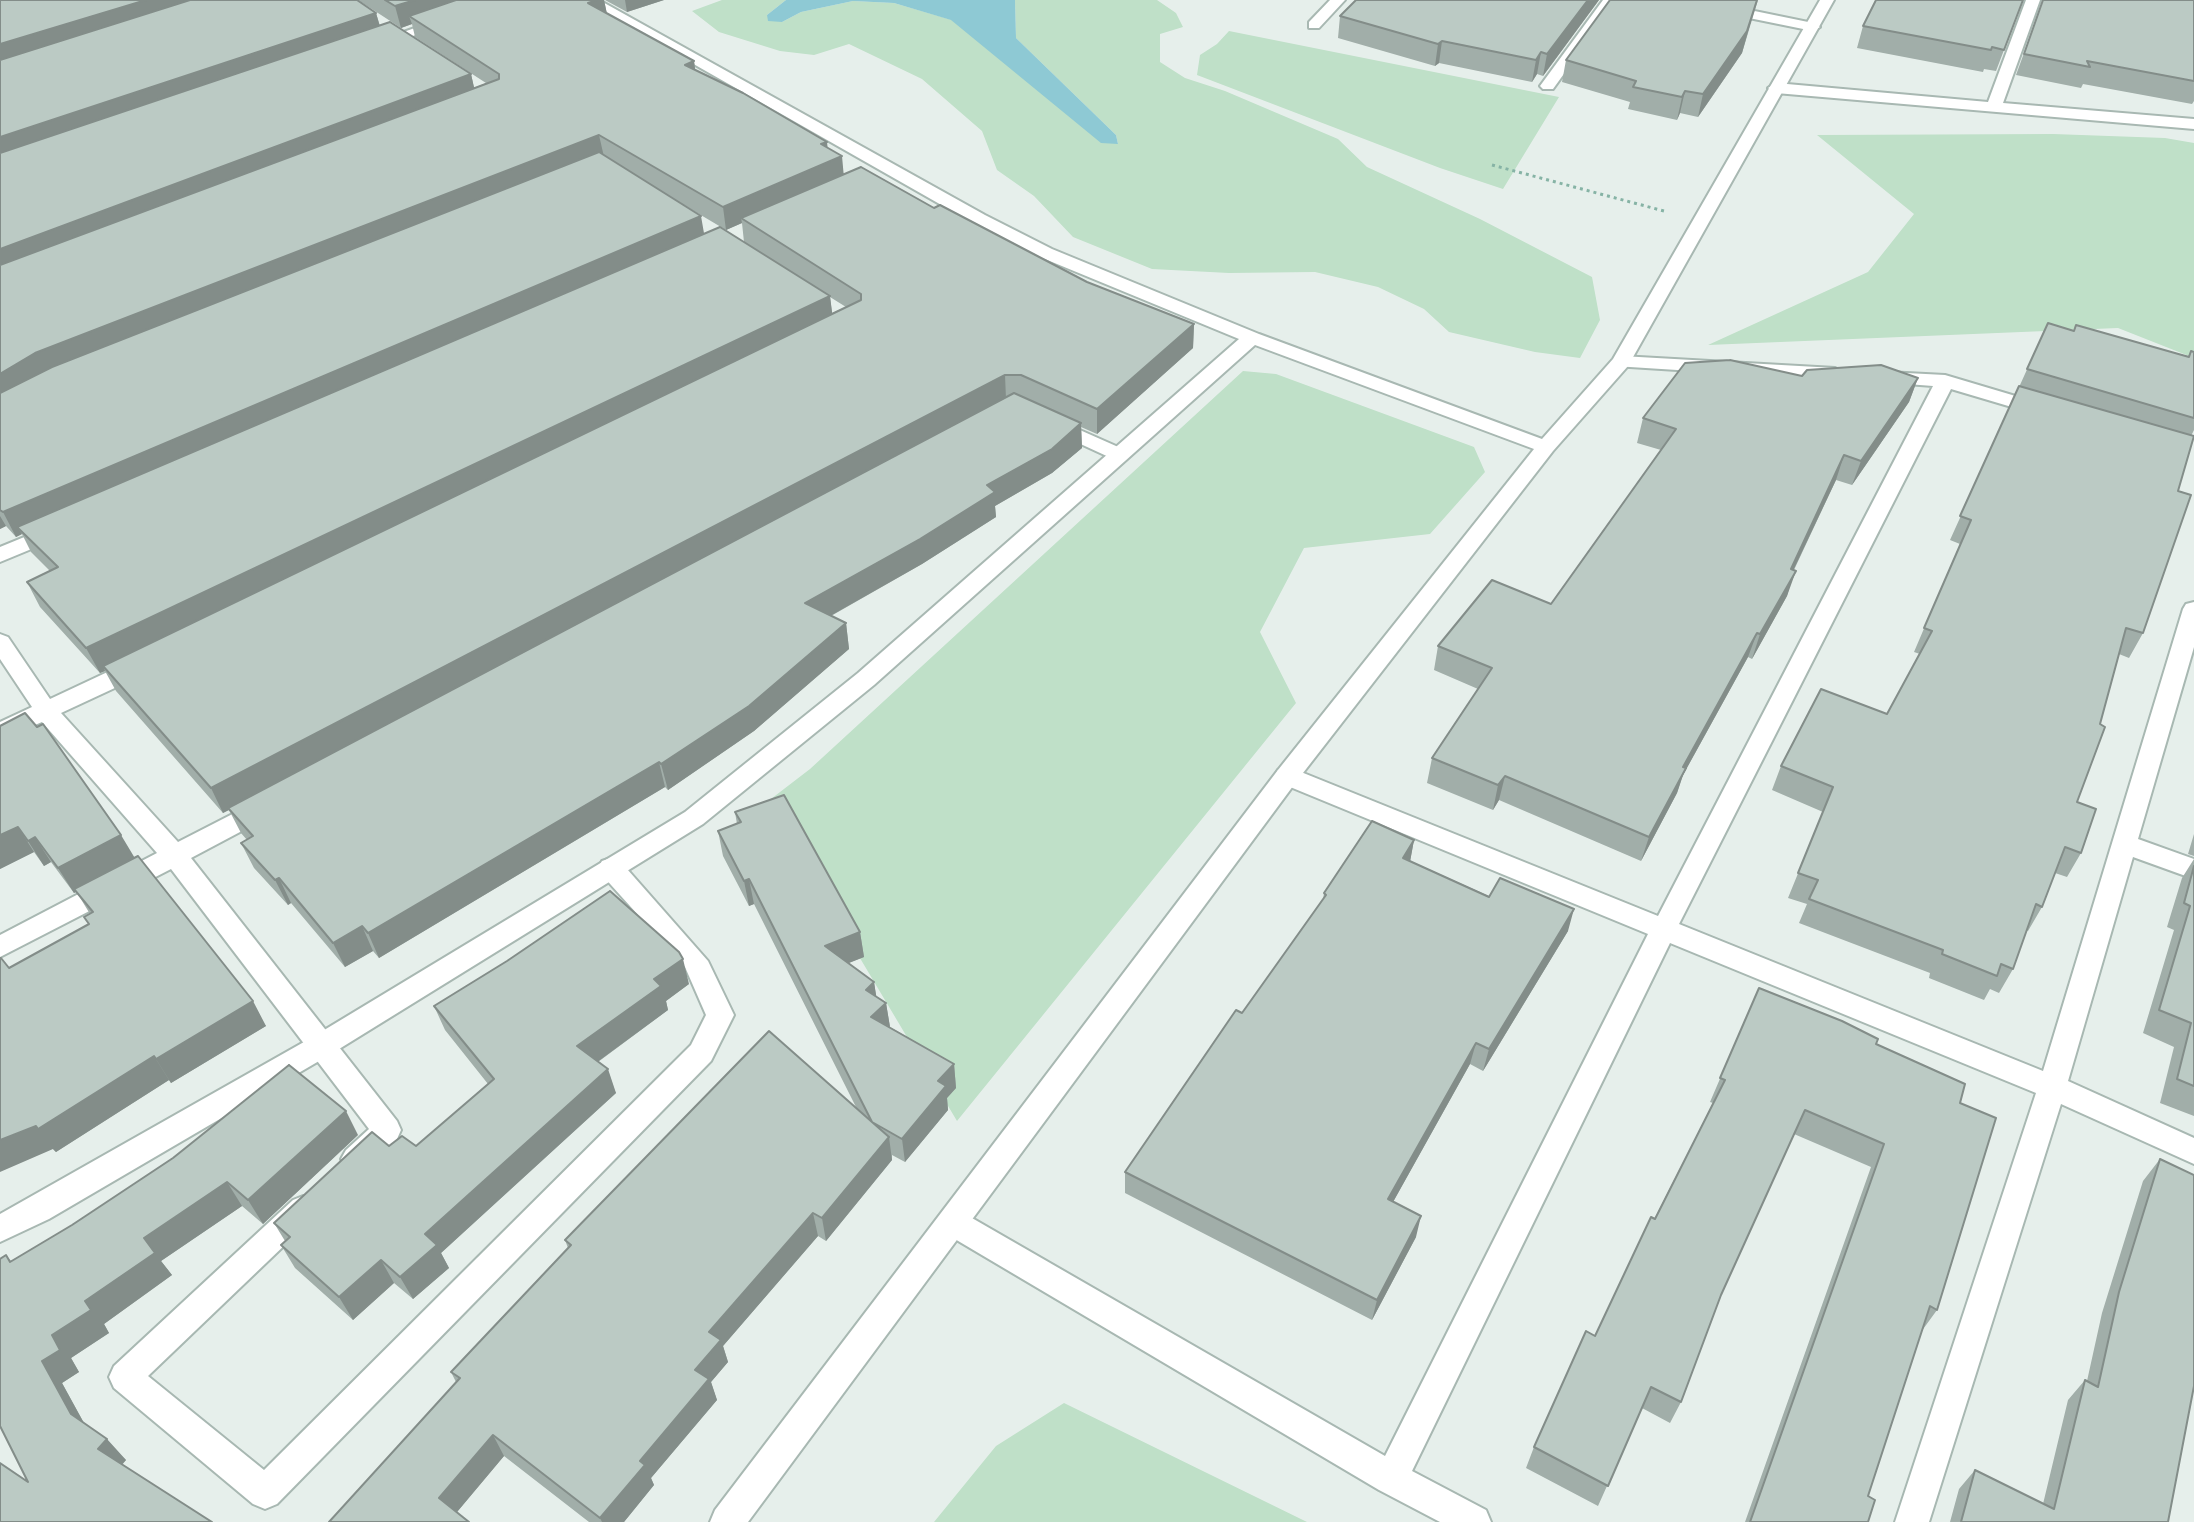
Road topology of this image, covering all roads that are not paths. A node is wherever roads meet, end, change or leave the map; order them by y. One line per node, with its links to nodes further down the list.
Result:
1 (507, 0): 11 (street)
2 (588, 0): 18 (street)
3 (1338, 0): 9 (street)
4 (1610, 0): 14 (street)
5 (1680, 0): 10 (street)
6 (1827, 0): 10 (street)
7 (2033, 0): 16 (street)
8 (378, 21): 11 (street)
9 (1314, 25)
10 (1813, 27): 15 (street)
11 (401, 35): 12 (street); 13 (street)
12 (357, 50)
13 (425, 51)
14 (1548, 86)
15 (1776, 88): 16 (street); 21 (street)
16 (1993, 108): 17 (street)
17 (2194, 124)
18 (891, 168): 19 (street); 20 (street)
19 (863, 181)
20 (1252, 338): 25 (street); 26 (street)
21 (1621, 362): 22 (street); 25 (street)
22 (1945, 381): 23 (street); 40 (street)
23 (2062, 416)
24 (1040, 418): 26 (street)
25 (1546, 447): 34 (street)
26 (1118, 454): 38 (street)
27 (72, 524): 28 (street)
28 (0, 555)
29 (2192, 623): 36 (street)
30 (0, 642): 32 (street)
31 (160, 657): 32 (street)
32 (47, 712): 33 (street); 37 (street)
33 (0, 732)
34 (1287, 776): 40 (street); 47 (street)
35 (287, 796): 37 (street)
36 (2124, 844): 39 (street); 43 (street)
37 (175, 856): 41 (street); 42 (street)
38 (611, 868): 42 (street); 46 (street)
39 (2194, 869)
40 (1664, 929): 43 (street); 49 (street)
41 (0, 947)
42 (321, 1046): 45 (street); 48 (street)
43 (2052, 1087): 44 (street); 52 (street)
44 (2194, 1151)
45 (341, 1173)
46 (318, 1195)
47 (954, 1223): 49 (street); 50 (street)
48 (0, 1229)
49 (1391, 1478): 51 (street)
50 (727, 1522)
51 (1474, 1522)
52 (1912, 1522)

